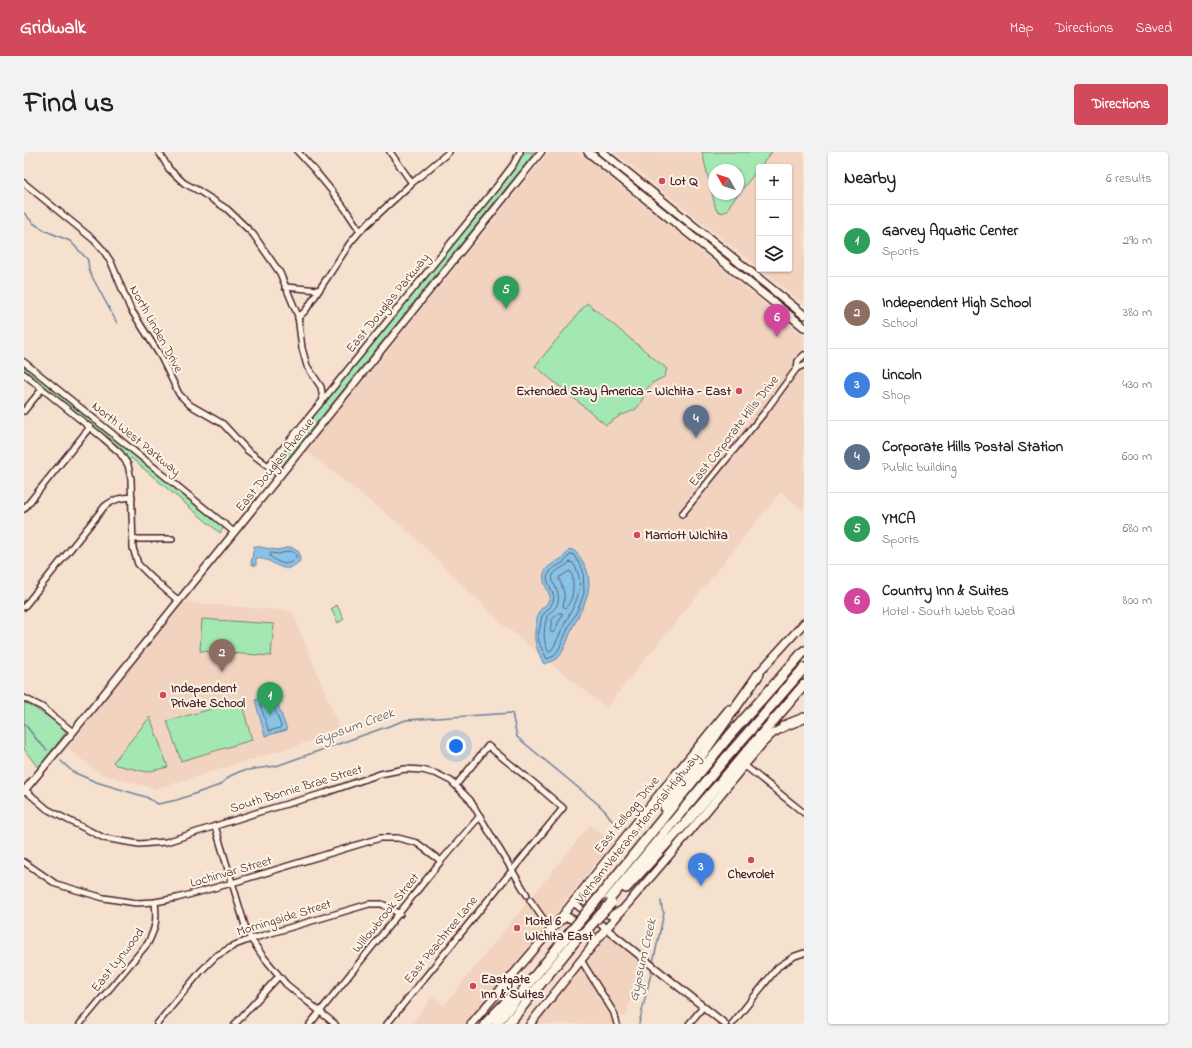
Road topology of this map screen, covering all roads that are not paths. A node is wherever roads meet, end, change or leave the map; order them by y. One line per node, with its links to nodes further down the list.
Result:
1 (159, 152): 14 (street)
2 (298, 152): 13 (street)
3 (390, 152): 10 (street)
4 (449, 152): 10 (street)
5 (520, 152): 25 (street, East Douglas Parkway)
6 (541, 152): 29 (street, East Douglas Avenue)
7 (588, 152): 12 (main road)
8 (602, 152): 11 (main road)
9 (24, 183): 28 (street, North Linden Drive)
10 (412, 183): 13 (street)
11 (687, 221): 12 (main road); 16 (main road)
12 (682, 228): 18 (main road)
13 (360, 231): 15 (street)
14 (286, 287): 15 (street); 17 (street)
15 (319, 290): 17 (street)
16 (804, 315)
17 (298, 318): 25 (street)
18 (804, 327)
19 (804, 355): 22 (street, East Corporate Hills Drive)
20 (24, 362): 33 (street, North West Parkway)
21 (804, 365): 22 (street)
22 (797, 368): 32 (street, East Corporate Hills Drive)
23 (24, 374): 24 (street)
24 (42, 389): 26 (street); 27 (street)
25 (323, 400): 28 (street, East Douglas Parkway)
26 (24, 411)
27 (90, 427): 30 (street); 31 (street)
28 (268, 466): 29 (street, North Linden Drive)
29 (280, 475): 33 (street, East Douglas Avenue)
30 (132, 497): 34 (street); 37 (street)
31 (24, 509)
32 (682, 514)
33 (234, 532): 36 (street, East Douglas Avenue)
34 (132, 539): 35 (street); 36 (street)
35 (172, 539)
36 (179, 600): 47 (street, East Douglas Avenue)
37 (24, 607)
38 (804, 623): 41 (main road, East Kellogg Drive)
39 (804, 651): 59 (highway, Vietnam Veterans Memorial Highway)
40 (804, 668): 62 (highway, Vietnam Veterans Memorial Highway)
41 (758, 674): 57 (main road, East Kellogg Drive); 59 (highway)
42 (804, 685): 62 (highway)
43 (24, 698): 47 (street)
44 (804, 715): 46 (main road)
45 (804, 718): 46 (highway)
46 (784, 726): 48 (main road)
47 (73, 732): 50 (street, East Douglas Avenue)
48 (744, 765): 51 (street); 65 (main road)
49 (456, 785): 52 (street, South Bonnie Brae Street); 53 (street, South Bonnie Brae Street); 56 (street, East Peachtree Lane)
50 (24, 790): 53 (street, South Bonnie Brae Street)
51 (804, 813)
52 (480, 816): 55 (street, Willowbrook Street); 56 (street, South Bonnie Brae Street)
53 (215, 826): 58 (street)
54 (24, 862): 63 (street, Lochinvar Street)
55 (441, 862): 58 (street, Lochinvar Street); 66 (street, Willowbrook Street)
56 (512, 869): 60 (street, South Bonnie Brae Street); 85 (street, East Peachtree Lane)
57 (588, 883): 64 (main road, East Kellogg Drive); 65 (main road)
58 (232, 884): 63 (street, Lochinvar Street); 71 (street)
59 (610, 884): 62 (highway, Vietnam Veterans Memorial Highway)
60 (527, 895)
61 (530, 900): 69 (street)
62 (606, 900): 70 (highway, Vietnam Veterans Memorial Highway, bridge)
63 (155, 902): 80 (street, East Lynwood)
64 (573, 902): 67 (main road, East Kellogg Drive); 68 (street)
65 (622, 910): 68 (main road)
66 (400, 914): 71 (street, Morningside Street); 79 (street, Willowbrook Street)
67 (556, 923): 69 (main road, East Kellogg Drive); 73 (main road)
68 (606, 929): 73 (main road); 78 (street)
69 (551, 930): 86 (main road, East Kellogg Drive)
70 (577, 934): 72 (highway, Vietnam Veterans Memorial Highway); 76 (highway, Vietnam Veterans Memorial Highway)
71 (251, 939): 77 (street); 81 (street, Morningside Street)
72 (559, 946): 87 (highway); 88 (highway, Vietnam Veterans Memorial Highway)
73 (590, 949): 75 (main road)
74 (804, 952): 95 (street)
75 (581, 960): 91 (main road); 92 (street)
76 (554, 967): 89 (highway, Vietnam Veterans Memorial Highway); 90 (highway)
77 (279, 976): 79 (street); 82 (street)
78 (703, 1007): 93 (street); 94 (street)
79 (320, 1012): 83 (street, Willowbrook Street); 84 (street)
80 (80, 1024)
81 (157, 1024)
82 (235, 1024)
83 (310, 1024)
84 (335, 1024)
85 (387, 1024)
86 (470, 1024)
87 (485, 1024)
88 (496, 1024)
89 (508, 1024)
90 (514, 1024)
91 (530, 1024)
92 (617, 1024)
93 (689, 1024)
94 (725, 1024)
95 (732, 1024)

